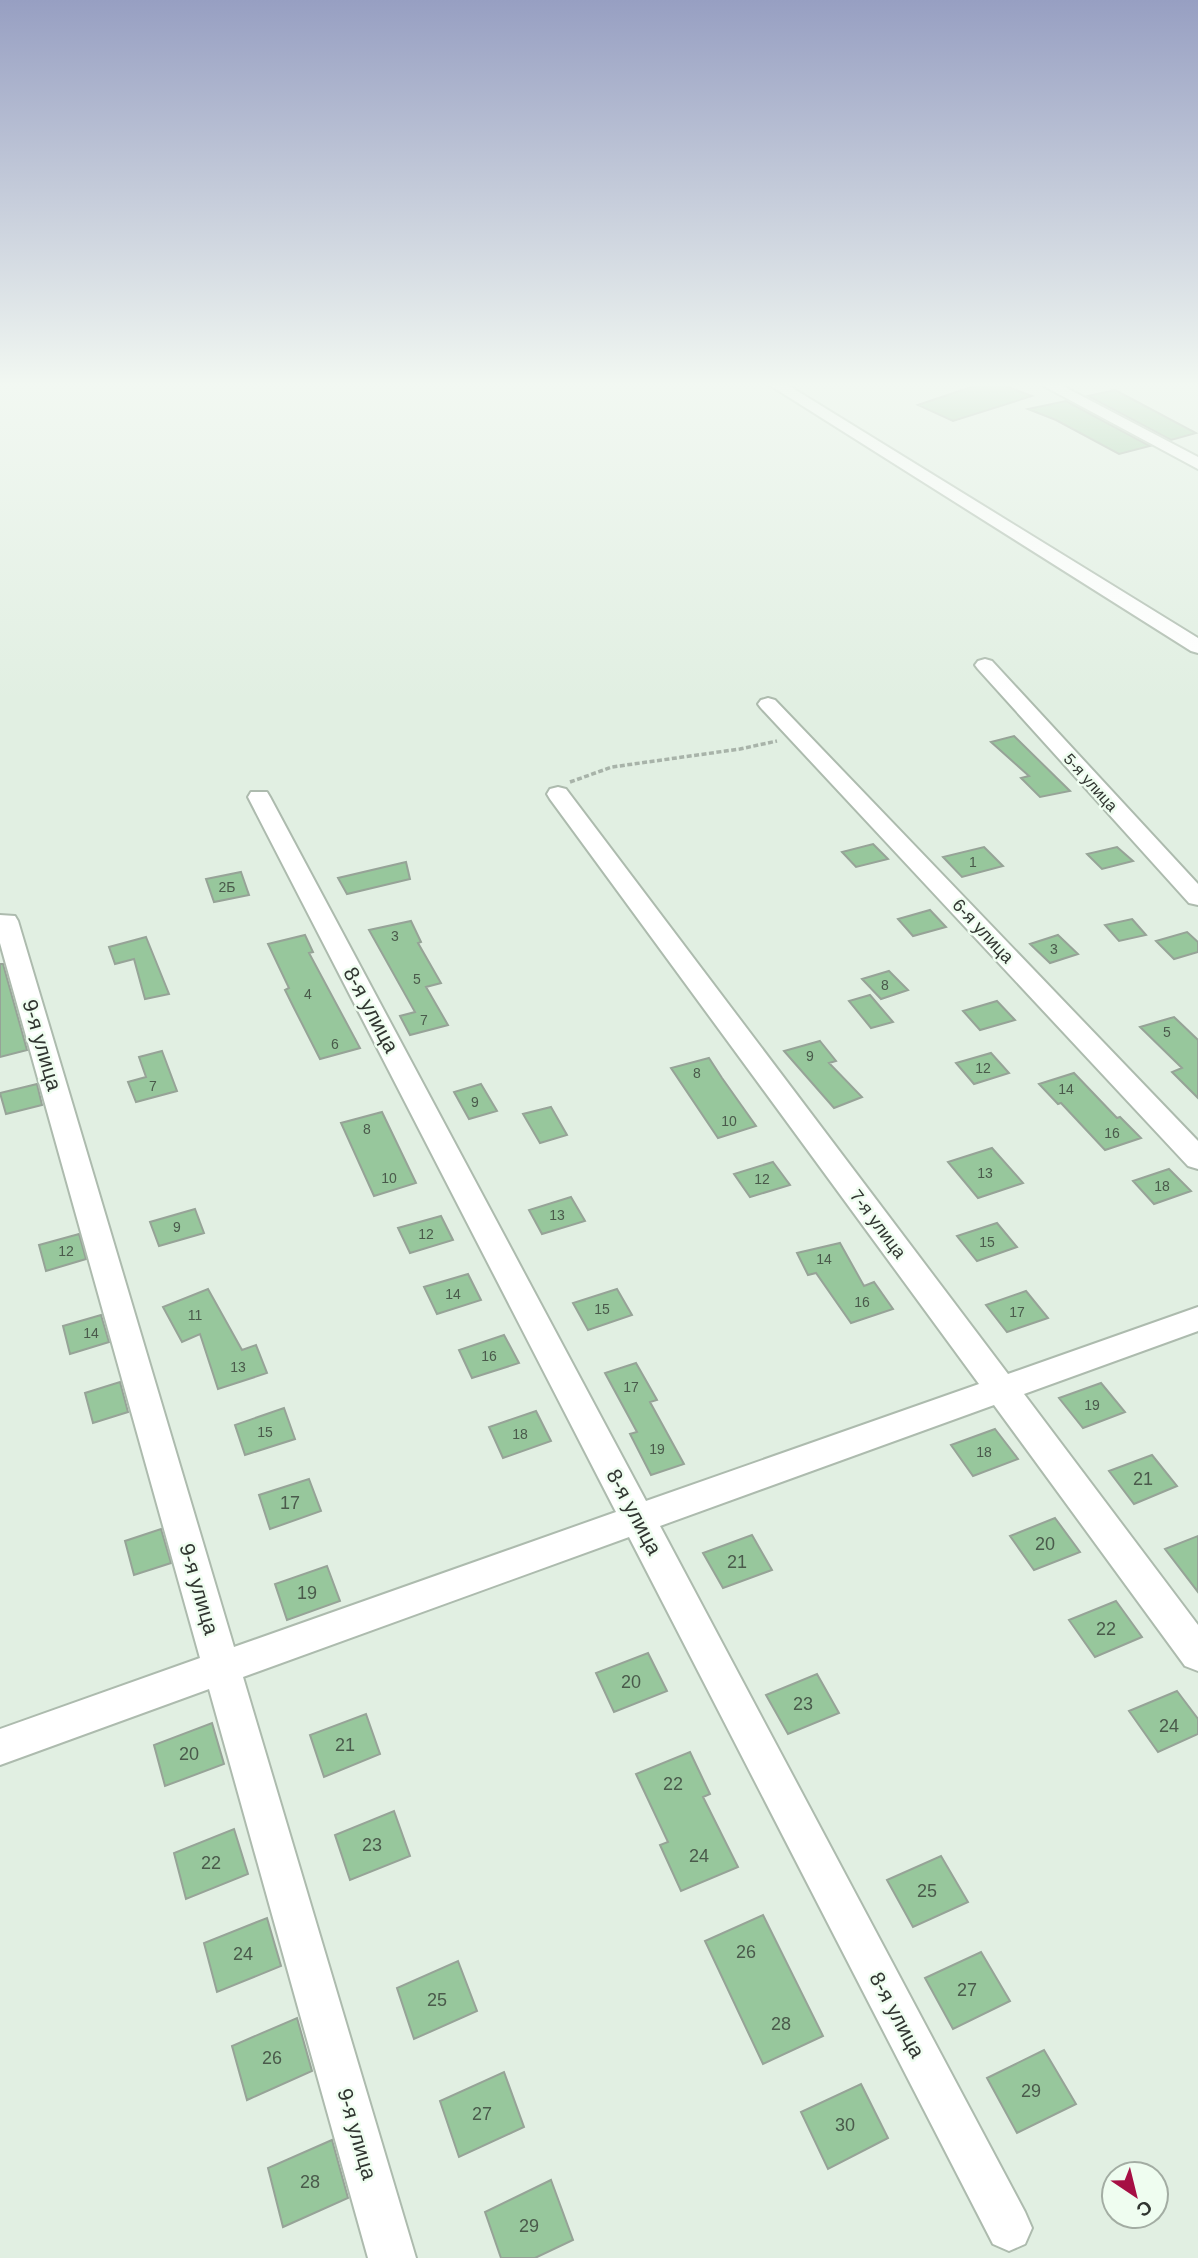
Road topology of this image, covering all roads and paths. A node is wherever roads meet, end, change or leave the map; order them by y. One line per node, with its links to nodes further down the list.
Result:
1 (945, 489): 2 (street)
2 (1198, 647)
3 (985, 665): 8 (street, 5-я улица)
4 (768, 705): 5 (street, 6-я улица)
5 (798, 736): 6 (path); 10 (street, 6-я улица)
6 (558, 794): 12 (street, 7-я улица)
7 (260, 797): 13 (street, 8-я улица)
8 (1198, 898)
9 (6, 921): 15 (street, 9-я улица)
10 (1198, 1158)
11 (1198, 1319): 12 (street)
12 (1001, 1389): 13 (street); 14 (street, 7-я улица)
13 (638, 1519): 15 (street); 17 (street, 8-я улица)
14 (1198, 1654)
15 (222, 1667): 16 (street); 18 (street, 9-я улица)
16 (0, 1747)
17 (1009, 2228)
18 (392, 2258)

